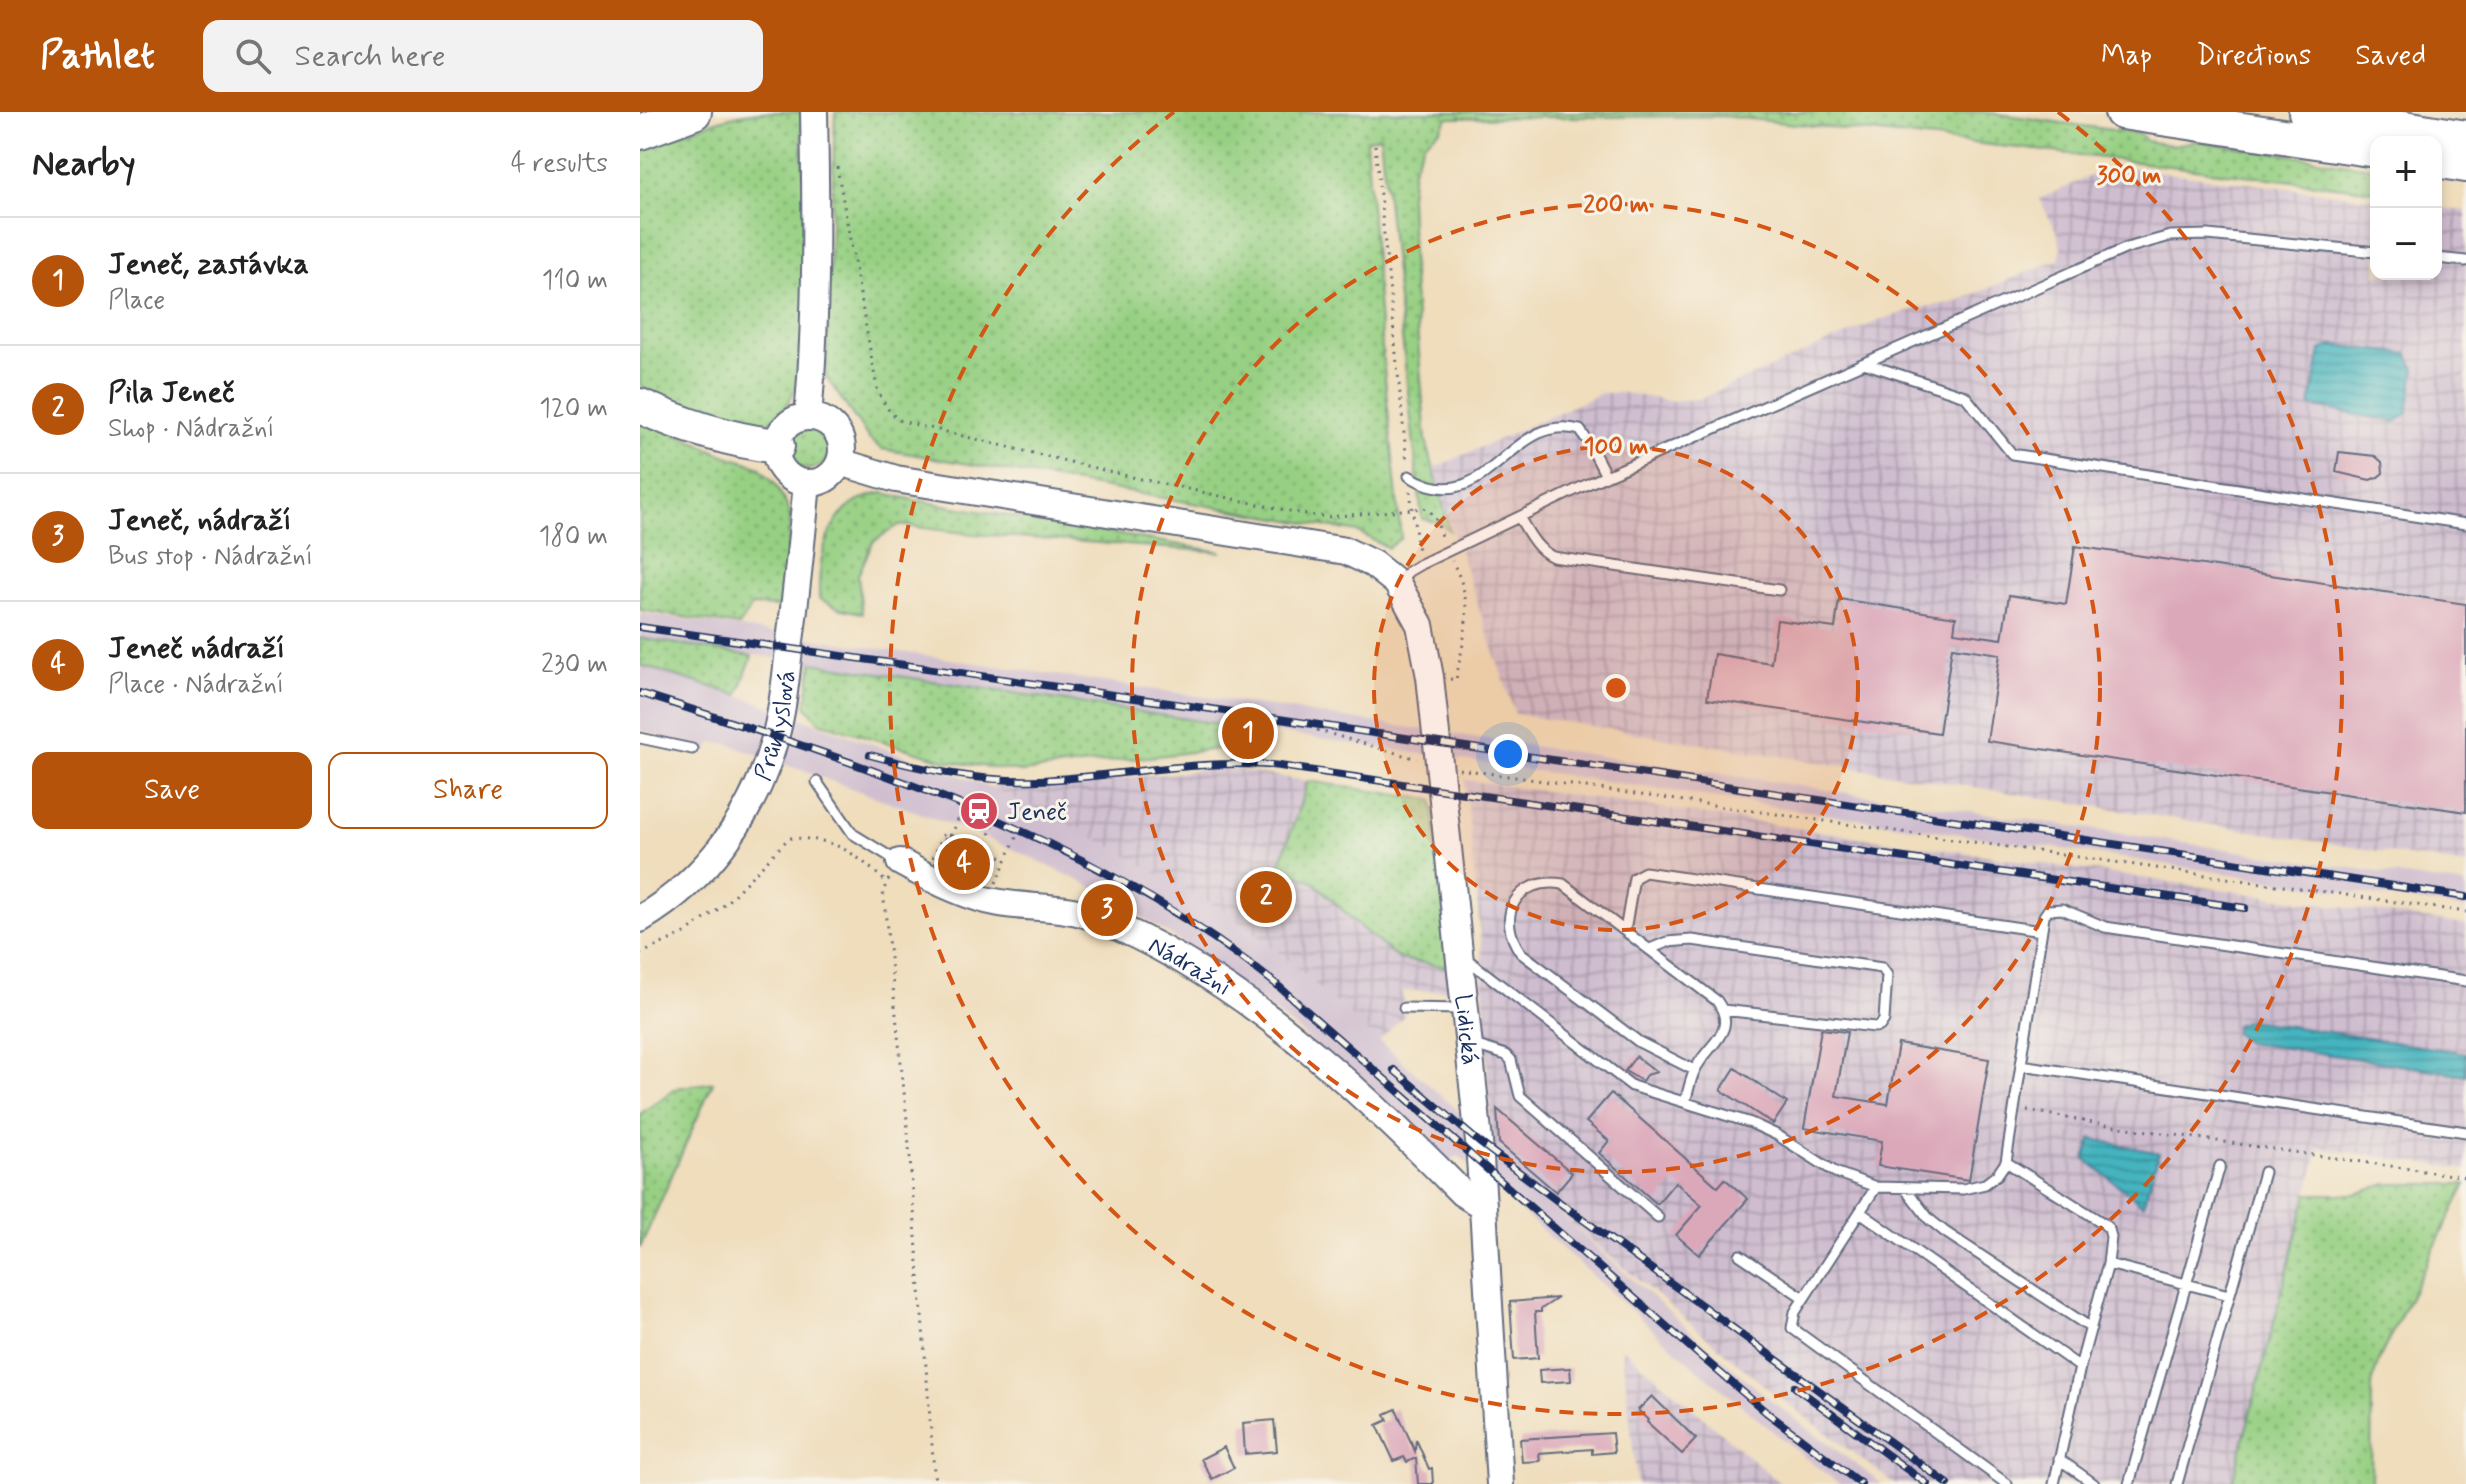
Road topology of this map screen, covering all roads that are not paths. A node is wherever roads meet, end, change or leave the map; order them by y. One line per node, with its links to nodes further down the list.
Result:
1 (694, 112): 5 (highway)
2 (2122, 112): 7 (highway)
3 (2306, 112): 6 (highway)
4 (815, 124): 15 (street)
5 (640, 132)
6 (2466, 138)
7 (2370, 149)
8 (2442, 161): 9 (highway)
9 (2466, 165)
10 (2370, 251): 13 (lane)
11 (2442, 259): 12 (lane)
12 (2466, 261)
13 (1864, 363): 19 (lane); 22 (lane)
14 (640, 406): 16 (highway)
15 (808, 417): 16 (street); 17 (street)
16 (777, 446): 20 (street)
17 (840, 462): 20 (street); 23 (street)
18 (1409, 476): 19 (lane)
19 (1606, 476): 21 (lane)
20 (807, 483): 29 (street, Průmyslová)
21 (1519, 517): 23 (lane); 24 (lane)
22 (2466, 524)
23 (1397, 583): 33 (street, Lidická)
24 (1779, 590)
25 (640, 738): 26 (lane)
26 (692, 749)
27 (817, 782): 28 (lane, Nádražní)
28 (893, 873): 48 (street, Nádražní)
29 (640, 919)
30 (1625, 931): 31 (lane); 32 (lane); 40 (lane)
31 (2041, 931): 34 (lane); 39 (lane)
32 (1650, 949): 37 (lane); 37 (lane)
33 (1461, 955): 36 (street, Lidická); 41 (lane)
34 (2466, 981)
35 (1404, 1008): 36 (lane)
36 (1467, 1009): 38 (street, Lidická)
37 (1723, 1010): 40 (lane)
38 (1470, 1044): 48 (street, Lidická); 50 (lane)
39 (2021, 1065): 42 (lane); 43 (lane)
40 (1694, 1070): 41 (lane)
41 (1685, 1102): 46 (lane)
42 (2466, 1132)
43 (2006, 1162): 47 (lane); 52 (lane)
44 (2220, 1166): 53 (lane)
45 (2264, 1172): 54 (lane)
46 (1876, 1187): 47 (lane); 49 (lane)
47 (1905, 1188): 56 (lane)
48 (1483, 1206): 59 (street, Lidická)
49 (1860, 1212): 55 (lane); 57 (lane)
50 (1658, 1217)
51 (1740, 1255): 55 (lane)
52 (2108, 1264): 53 (lane); 56 (lane)
53 (2186, 1286): 54 (lane); 63 (lane)
54 (2229, 1295): 64 (lane)
55 (1804, 1298): 60 (lane)
56 (2091, 1328): 57 (lane)
57 (2080, 1367): 58 (lane)
58 (2059, 1459): 61 (lane); 62 (lane)
59 (1500, 1484)
60 (2007, 1484)
61 (2054, 1484)
62 (2094, 1484)
63 (2129, 1484)
64 (2177, 1484)

